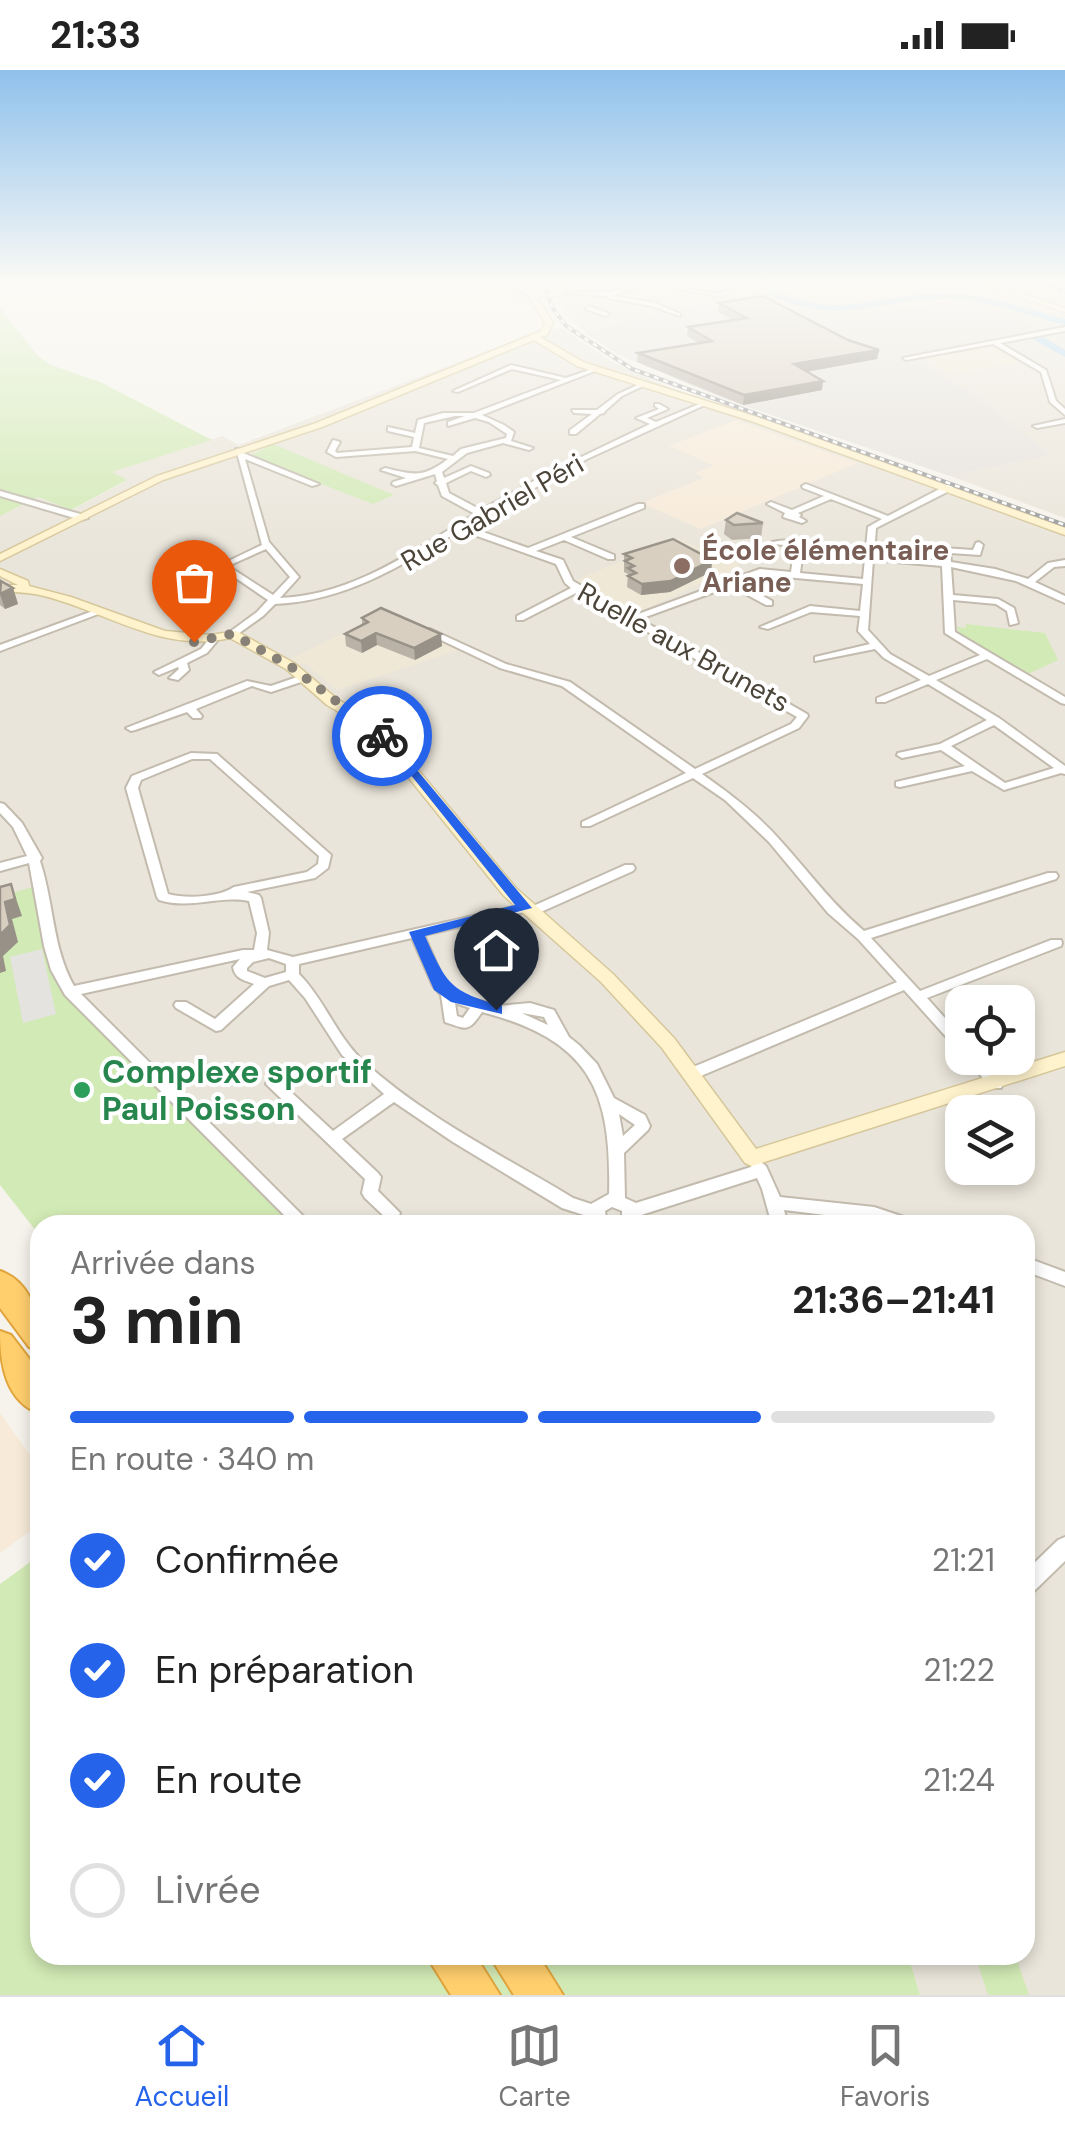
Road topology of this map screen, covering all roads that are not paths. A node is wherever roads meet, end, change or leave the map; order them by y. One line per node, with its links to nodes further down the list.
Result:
1 (445, 374): 34 (street)
2 (495, 374): 9 (street)
3 (537, 374): 7 (street)
4 (581, 374): 7 (street)
5 (612, 374): 8 (street)
6 (1045, 374): 19 (street)
7 (563, 379): 10 (street)
8 (644, 384): 11 (street); 14 (street)
9 (456, 391)
10 (534, 391): 13 (street); 20 (street)
11 (624, 392): 12 (street); 18 (street)
12 (644, 397)
13 (550, 399)
14 (706, 404): 23 (street, Rue Gabriel Péri); 44 (street)
15 (657, 406): 23 (street)
16 (684, 407): 23 (street)
17 (574, 411): 18 (street)
18 (603, 412): 28 (street)
19 (1065, 414)
20 (468, 415): 24 (street); 27 (street); 29 (street)
21 (1065, 421): 25 (street)
22 (519, 422): 27 (street)
23 (653, 423): 50 (street, Rue Gabriel Péri)
24 (451, 424)
25 (1037, 426)
26 (391, 428): 29 (street)
27 (505, 428): 30 (street)
28 (573, 432)
29 (415, 435): 33 (street)
30 (505, 441): 32 (street); 35 (street)
31 (336, 442): 33 (street)
32 (542, 442)
33 (410, 450): 35 (street)
34 (240, 453): 41 (street); 52 (street); 60 (street)
35 (452, 458): 37 (street)
36 (385, 470): 39 (street)
37 (438, 471): 39 (street); 40 (street)
38 (486, 475): 40 (street)
39 (410, 477): 42 (street)
40 (440, 483): 50 (street)
41 (314, 484)
42 (396, 484)
43 (806, 486): 46 (street)
44 (950, 488): 51 (street); 55 (street)
45 (0, 493): 52 (street)
46 (831, 496): 49 (street); 51 (street)
47 (771, 504): 49 (street)
48 (641, 506): 56 (street)
49 (792, 512): 53 (street)
50 (482, 514): 54 (street, Rue Gabriel Péri)
51 (885, 517): 67 (street)
52 (84, 518): 66 (street)
53 (792, 525)
54 (456, 530): 62 (street, Ruelle aux Brunets); 79 (street, Rue Gabriel Péri)
55 (1065, 532)
56 (565, 537): 62 (street); 65 (street)
57 (941, 539): 64 (street)
58 (776, 542): 61 (street)
59 (979, 545): 64 (street)
60 (266, 546): 72 (street); 81 (street)
61 (800, 547): 63 (street); 71 (street)
62 (530, 550): 77 (street, Ruelle aux Brunets)
63 (826, 550)
64 (946, 550): 69 (street)
65 (611, 557)
66 (0, 558)
67 (868, 558): 69 (street); 75 (street)
68 (1065, 563): 74 (street)
69 (947, 566): 74 (street); 80 (street)
70 (0, 572): 78 (street)
71 (795, 575): 73 (street); 75 (street)
72 (295, 577): 79 (street); 81 (street)
73 (729, 581): 83 (street); 87 (street)
74 (1031, 581): 82 (street)
75 (866, 582): 85 (street)
76 (0, 588): 78 (street)
77 (578, 588): 86 (street); 87 (street, Ruelle aux Brunets)
78 (21, 590): 84 (street)
79 (322, 593): 81 (street, Rue Gabriel Péri)
80 (946, 596): 88 (street); 95 (street)
81 (273, 600): 91 (street)
82 (1065, 600)
83 (769, 603)
84 (96, 613): 92 (street); 94 (street)
85 (864, 614): 90 (street); 93 (street)
86 (520, 618)
87 (632, 618): 111 (street, Ruelle aux Brunets)
88 (1013, 623)
89 (418, 627): 111 (street)
90 (765, 627)
91 (232, 634): 92 (street); 100 (street)
92 (212, 641): 97 (street)
93 (874, 646): 96 (street); 101 (street)
94 (0, 648)
95 (985, 656): 101 (street); 103 (street)
96 (818, 659)
97 (182, 662): 98 (street); 99 (street)
98 (159, 672)
99 (174, 678)
100 (303, 678): 104 (street); 122 (street)
101 (928, 680): 102 (street); 105 (street)
102 (881, 700)
103 (1065, 701)
104 (193, 712): 106 (street)
105 (995, 720): 107 (street); 110 (street)
106 (132, 728)
107 (944, 746): 108 (street); 109 (street)
108 (902, 755)
109 (974, 767): 110 (street); 112 (street)
110 (1064, 770)
111 (695, 774): 114 (street); 124 (street)
112 (900, 784)
113 (0, 806): 115 (street)
114 (586, 824)
115 (36, 858): 116 (street); 132 (street)
116 (0, 867)
117 (629, 868): 122 (street)
118 (1052, 876): 124 (street)
119 (270, 884): 120 (street); 120 (street); 121 (street)
120 (234, 891): 121 (street)
121 (255, 898): 126 (street)
122 (528, 910): 123 (street); 139 (street)
123 (416, 932): 128 (street); 133 (street)
124 (862, 936): 131 (street)
125 (1056, 943): 134 (street)
126 (258, 954): 127 (street); 128 (street); 129 (street)
127 (208, 962): 129 (street); 132 (street)
128 (292, 968): 130 (street); 143 (street)
129 (241, 974): 130 (street)
130 (264, 984): 135 (street)
131 (905, 984): 134 (street); 139 (street)
132 (70, 992): 151 (street)
133 (448, 993): 136 (street); 136 (street)
134 (919, 996): 137 (street)
135 (181, 1005)
136 (479, 1006): 144 (street)
137 (945, 1025)
138 (1065, 1059): 142 (street)
139 (691, 1074): 147 (street)
140 (988, 1075): 142 (street)
141 (273, 1084): 145 (street)
142 (996, 1084): 147 (street)
143 (394, 1094): 145 (street); 152 (street)
144 (611, 1102): 146 (street); 146 (street)
145 (332, 1138): 150 (street)
146 (619, 1149): 148 (street)
147 (757, 1164): 149 (street); 155 (street)
148 (617, 1200): 153 (street); 154 (street)
149 (775, 1203): 156 (street); 157 (street)
150 (392, 1213)
151 (294, 1215)
152 (589, 1215)
153 (598, 1215)
154 (629, 1215)
155 (638, 1215)
156 (778, 1215)
157 (877, 1215)
158 (1035, 1268): 159 (street)
159 (1065, 1278)
160 (0, 1284): 161 (highway)
161 (30, 1324)
162 (0, 1345): 163 (highway)
163 (30, 1386)
164 (1065, 1547): 165 (street)
165 (1035, 1576)
166 (456, 1965): 168 (highway)
167 (518, 1965): 169 (highway)
168 (478, 1995)
169 (541, 1995)

